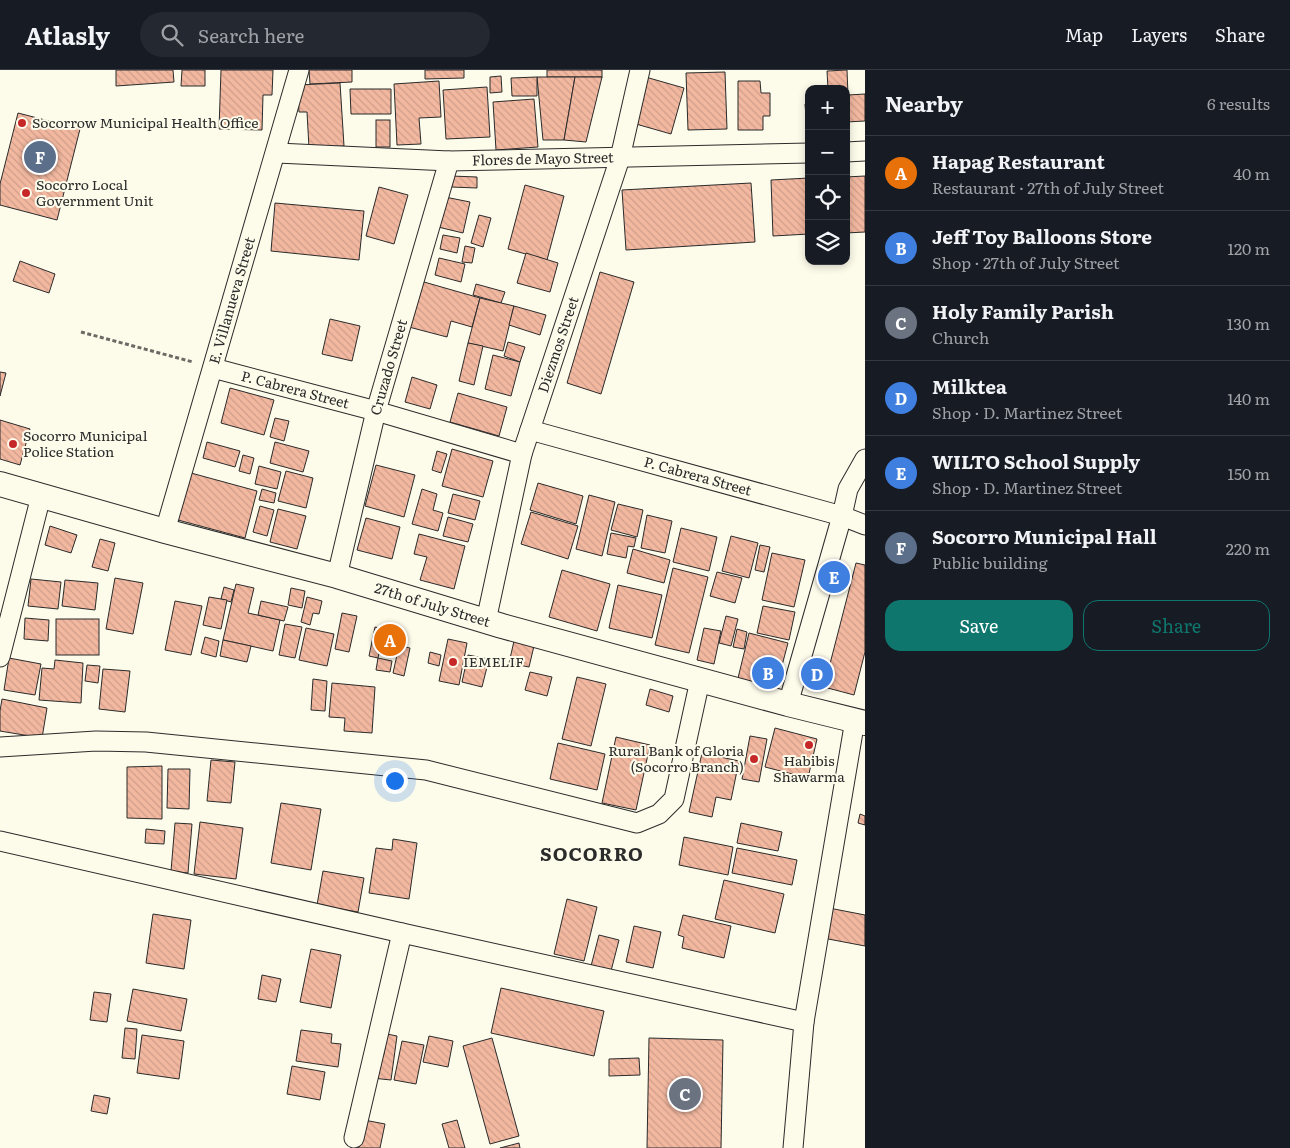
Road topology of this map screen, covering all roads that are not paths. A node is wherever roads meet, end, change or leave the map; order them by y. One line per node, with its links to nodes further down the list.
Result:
1 (299, 70): 5 (street, E. Villanueva Street)
2 (640, 70): 7 (street, Diezmos Street)
3 (865, 151): 4 (street)
4 (850, 152)
5 (276, 153): 8 (street, Flores de Mayo Street); 9 (street, E. Villanueva Street)
6 (805, 153): 7 (street, Flores de Mayo Street)
7 (620, 158): 8 (street, Flores de Mayo Street); 11 (street, Diezmos Street)
8 (449, 161): 10 (street, Cruzado Street)
9 (213, 368): 10 (street, P. Cabrera Street); 18 (street, E. Villanueva Street)
10 (376, 411): 12 (street, P. Cabrera Street); 19 (street, Cruzado Street)
11 (530, 430): 12 (street, Diezmos Street); 16 (street, P. Cabrera Street)
12 (522, 454): 20 (street, Diezmos Street)
13 (865, 459): 16 (street)
14 (0, 484): 15 (street, 27th of July Street)
15 (41, 496): 18 (street, 27th of July Street); 21 (street)
16 (842, 516): 17 (street, P. Cabrera Street); 23 (street)
17 (865, 525)
18 (165, 531): 19 (street, 27th of July Street)
19 (337, 576): 20 (street, 27th of July Street)
20 (486, 621): 22 (street, 27th of July Street)
21 (1, 647)
22 (700, 680): 23 (street, 27th of July Street); 25 (street)
23 (788, 704): 24 (street, 27th of July Street)
24 (860, 722): 28 (street)
25 (0, 747)
26 (0, 841): 27 (street)
27 (402, 933): 28 (street); 29 (street)
28 (804, 1022): 30 (street)
29 (354, 1138)
30 (792, 1148)

